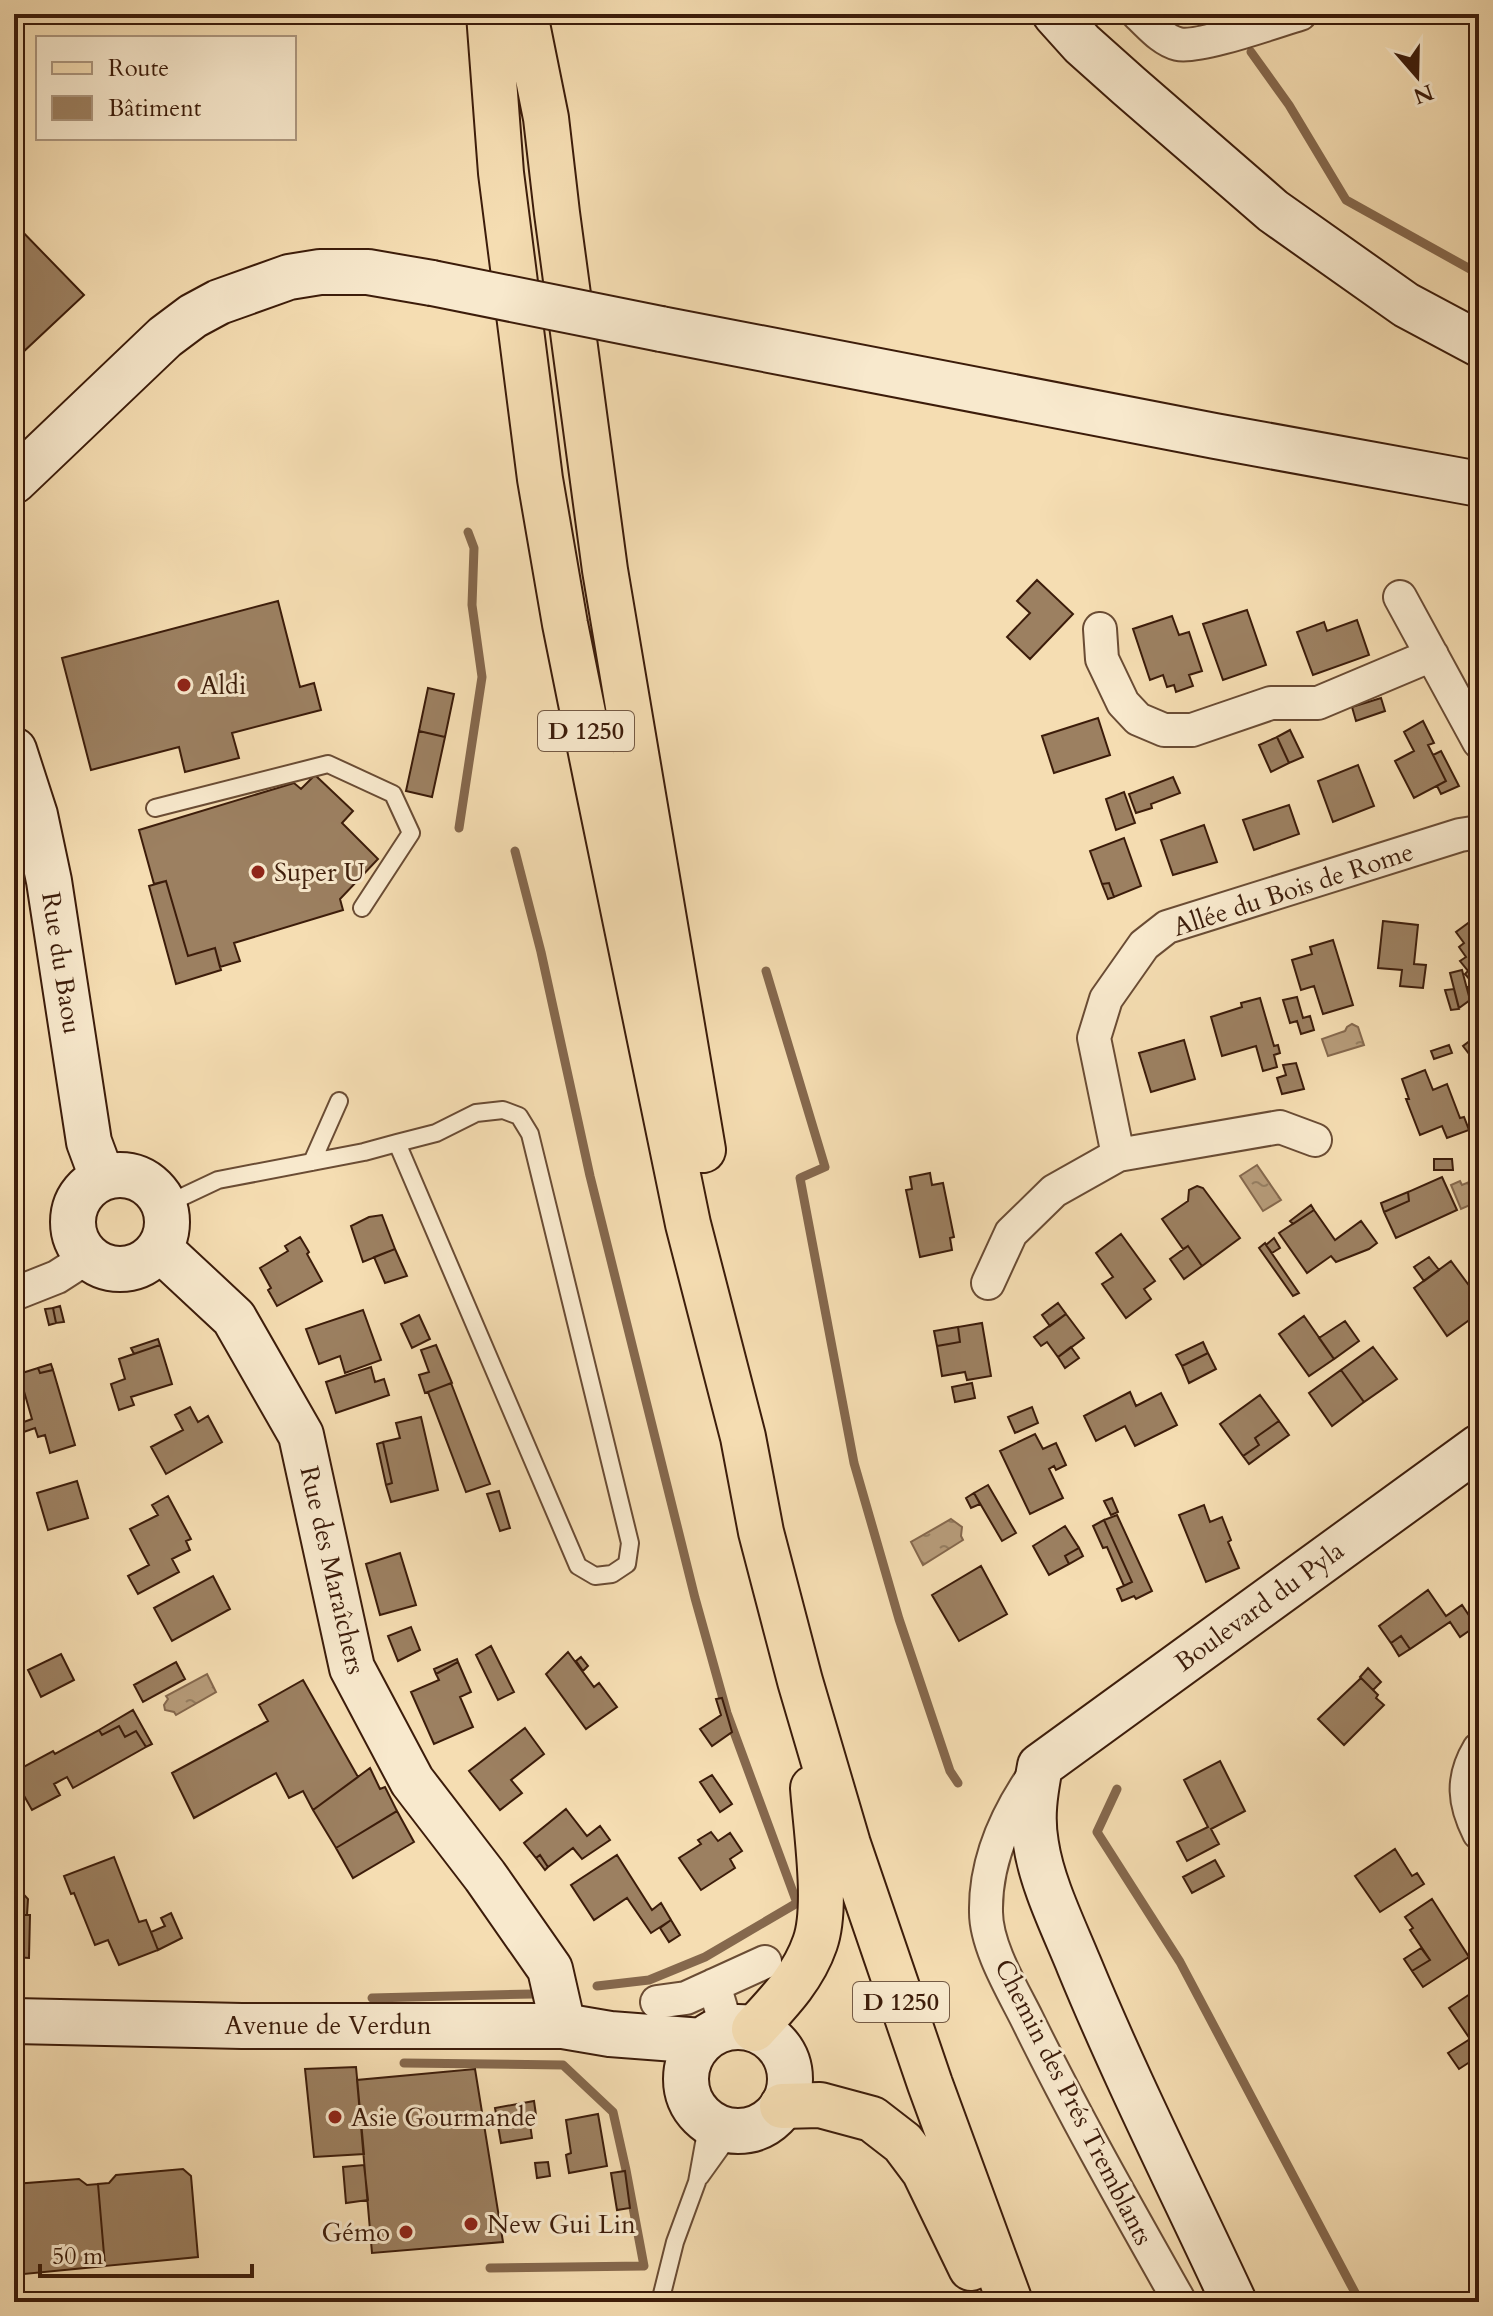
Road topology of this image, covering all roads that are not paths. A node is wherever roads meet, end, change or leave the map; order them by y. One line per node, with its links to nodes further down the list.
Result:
1 (489, 14): 28 (main road, D 1250)
2 (525, 14): 28 (main road, D 1250)
3 (1055, 14): 6 (street)
4 (1138, 14): 5 (street)
5 (1300, 14)
6 (1479, 344)
7 (14, 481): 8 (street, bridge)
8 (1479, 484)
9 (1400, 597): 11 (street)
10 (1100, 629): 11 (street)
11 (1432, 655): 12 (street)
12 (1479, 742)
13 (14, 750): 22 (street, Rue du Baou)
14 (155, 808): 16 (lane)
15 (1479, 832): 20 (street, Allée du Bois de Rome)
16 (362, 908)
17 (339, 1101): 21 (lane)
18 (1315, 1140): 20 (street)
19 (397, 1143): 19 (lane); 21 (lane)
20 (1118, 1155): 26 (street)
21 (312, 1162): 23 (lane)
22 (102, 1177): 23 (street); 25 (street)
23 (165, 1205): 24 (street)
24 (160, 1249): 25 (street); 38 (street, Rue des Maraîchers)
25 (88, 1257): 27 (street)
26 (988, 1283)
27 (14, 1294)
28 (743, 1437): 30 (main road, D 1250)
29 (1479, 1447): 32 (street, Boulevard du Pyla)
30 (805, 1698): 39 (main road); 45 (main road, D 1250)
31 (1479, 1749): 33 (street)
32 (1040, 1766): 46 (street, Chemin des Prés Tremblants); 47 (street)
33 (1479, 1833)
34 (765, 1962): 35 (street, Avenue de Verdun)
35 (714, 1985): 36 (street, Avenue de Verdun); 39 (street)
36 (649, 2019): 38 (street, Avenue de Verdun); 39 (street, Avenue de Verdun)
37 (14, 2021): 38 (street, Avenue de Verdun)
38 (563, 2026)
39 (717, 2044): 40 (street); 41 (street)
40 (782, 2106): 41 (street); 44 (main road)
41 (720, 2126): 42 (lane); 42 (lane)
42 (697, 2182): 43 (lane)
43 (660, 2302)
44 (987, 2302)
45 (1010, 2302)
46 (1180, 2302)
47 (1234, 2302)

